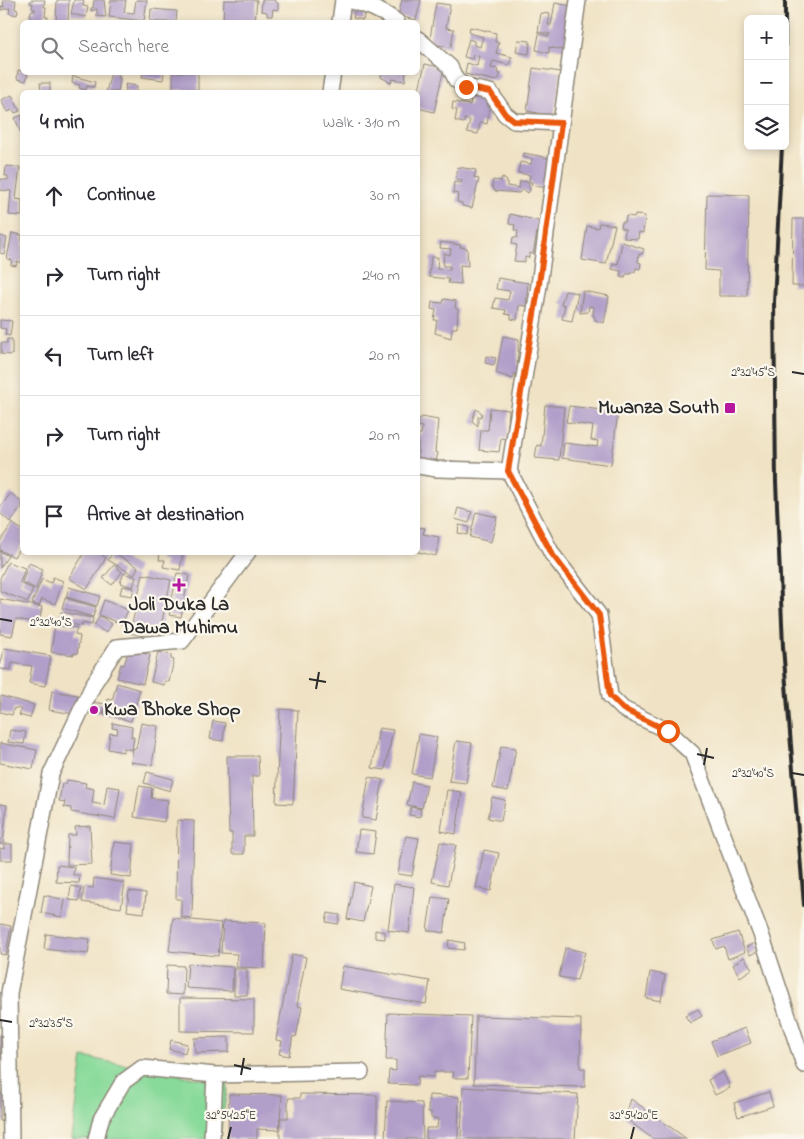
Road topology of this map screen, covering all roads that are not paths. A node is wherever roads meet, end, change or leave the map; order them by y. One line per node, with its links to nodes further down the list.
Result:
1 (343, 0): 4 (street)
2 (347, 0): 5 (street)
3 (578, 0): 9 (street)
4 (340, 20)
5 (394, 20)
6 (420, 41): 9 (street)
7 (333, 75): 8 (street)
8 (330, 90)
9 (561, 123): 11 (street)
10 (420, 466): 11 (street)
11 (508, 471): 13 (street)
12 (246, 555): 16 (street)
13 (804, 1065)
14 (361, 1072): 15 (street)
15 (215, 1075): 17 (street); 18 (street)
16 (11, 1139)
17 (96, 1139)
18 (212, 1139)

